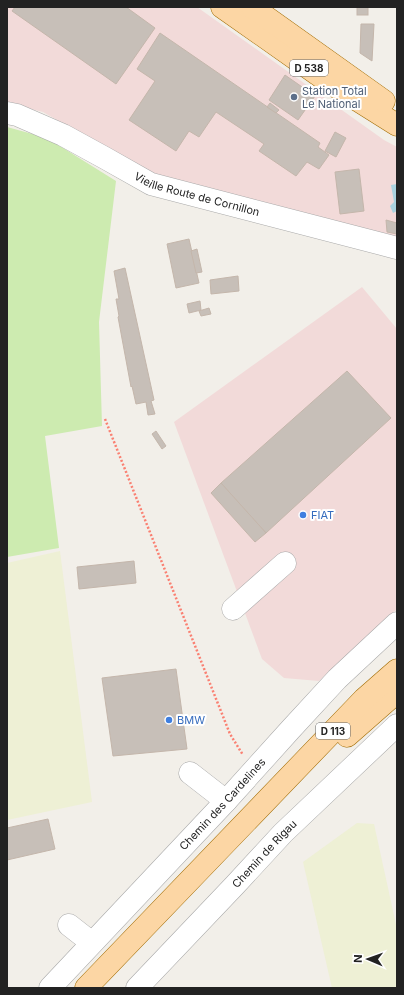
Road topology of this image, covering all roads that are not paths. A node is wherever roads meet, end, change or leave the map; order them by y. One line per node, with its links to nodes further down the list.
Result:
1 (222, 7): 5 (main road, D 538)
2 (252, 7): 3 (main road, D 538)
3 (397, 109)
4 (7, 113): 6 (street, Vieille Route de Cornillon)
5 (397, 125)
6 (397, 248)
7 (285, 563): 8 (street)
8 (233, 609)
9 (397, 623): 15 (street, Chemin des Cardelines)
10 (397, 670): 14 (main road, D 113)
11 (397, 692): 14 (main road, D 113)
12 (397, 725): 20 (street, Chemin de Rigau)
13 (190, 773): 15 (street)
14 (272, 794): 19 (main road, D 113)
15 (226, 801): 17 (street, Chemin des Cardelines)
16 (69, 925): 17 (street)
17 (92, 944): 18 (street, Chemin des Cardelines)
18 (50, 988)
19 (86, 988)
20 (137, 988)

